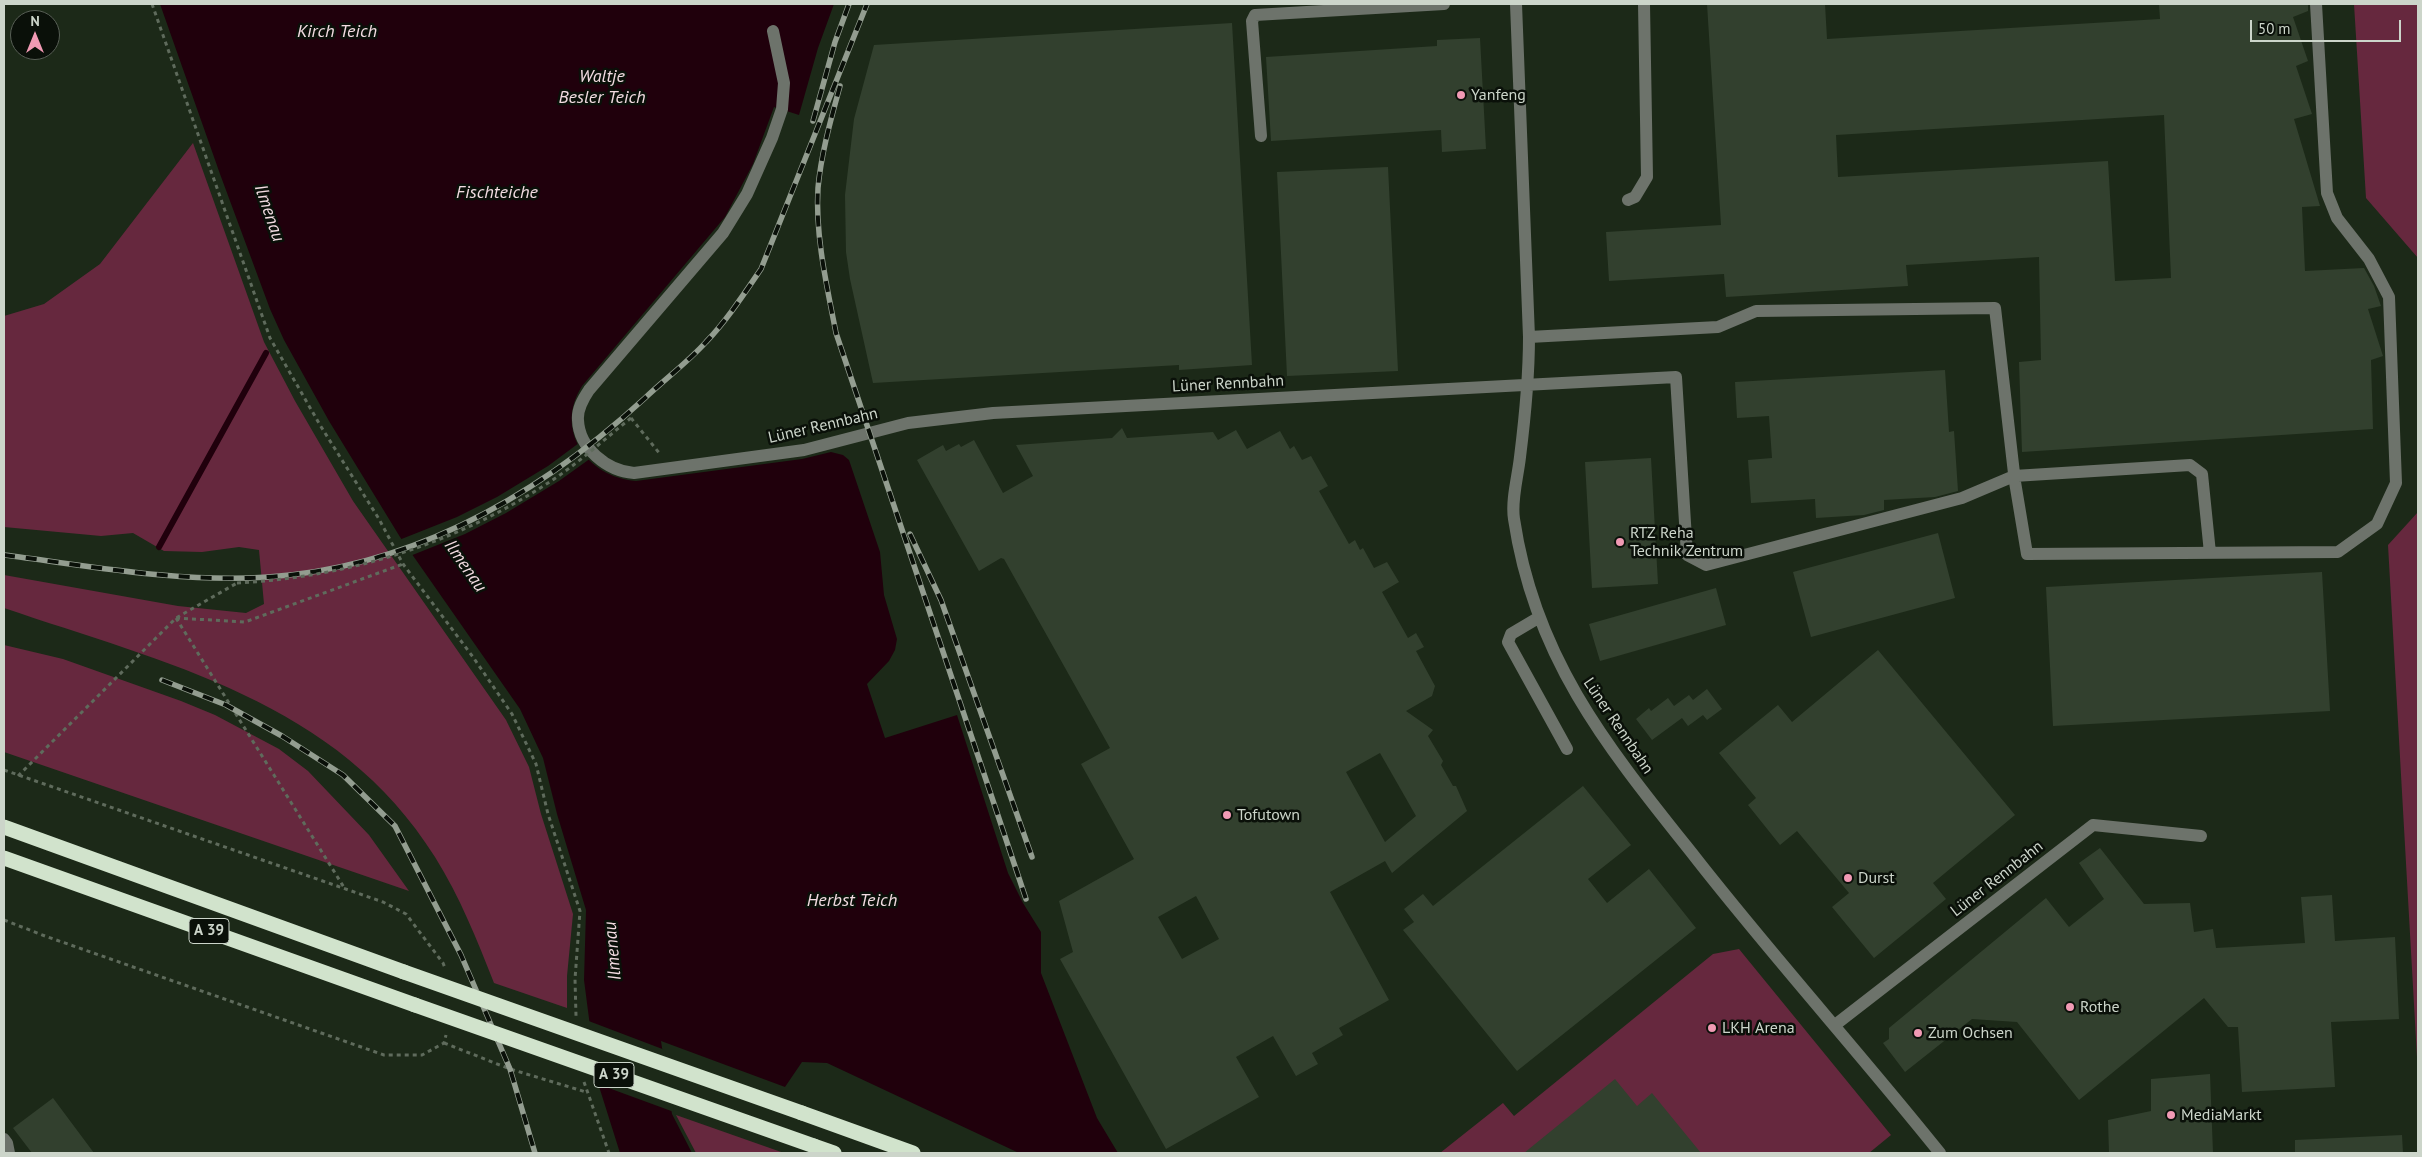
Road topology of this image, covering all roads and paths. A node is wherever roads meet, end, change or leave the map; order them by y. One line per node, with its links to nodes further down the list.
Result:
1 (152, 4): 14 (path)
2 (1444, 4): 7 (street)
3 (1516, 4): 9 (street, Lüner Rennbahn)
4 (1644, 4): 8 (street)
5 (2316, 4): 13 (street)
6 (772, 31): 10 (street, Lüner Rennbahn)
7 (1262, 136)
8 (1628, 200)
9 (1529, 337): 10 (street, Lüner Rennbahn); 12 (street)
10 (1529, 385): 12 (street); 16 (street, Lüner Rennbahn)
11 (652, 442): 15 (path, bridge)
12 (2014, 476): 13 (street); 13 (street)
13 (2210, 553)
14 (403, 564): 15 (path); 26 (path)
15 (176, 618): 19 (path); 23 (path)
16 (1538, 618): 17 (street); 27 (street, Lüner Rennbahn)
17 (1567, 750)
18 (4, 770): 19 (path)
19 (18, 776): 23 (path)
20 (4, 827): 34 (highway, A 39, bridge)
21 (2201, 836): 27 (street, Lüner Rennbahn)
22 (4, 858): 33 (highway, A 39, bridge)
23 (345, 888): 25 (path)
24 (4, 920): 29 (path)
25 (443, 963)
26 (576, 1021)
27 (1835, 1025): 35 (street, Lüner Rennbahn)
28 (583, 1075): 29 (path)
29 (586, 1092): 32 (path)
30 (4, 1139): 31 (street)
31 (9, 1153)
32 (609, 1153)
33 (834, 1153)
34 (913, 1153)
35 (1940, 1153)

